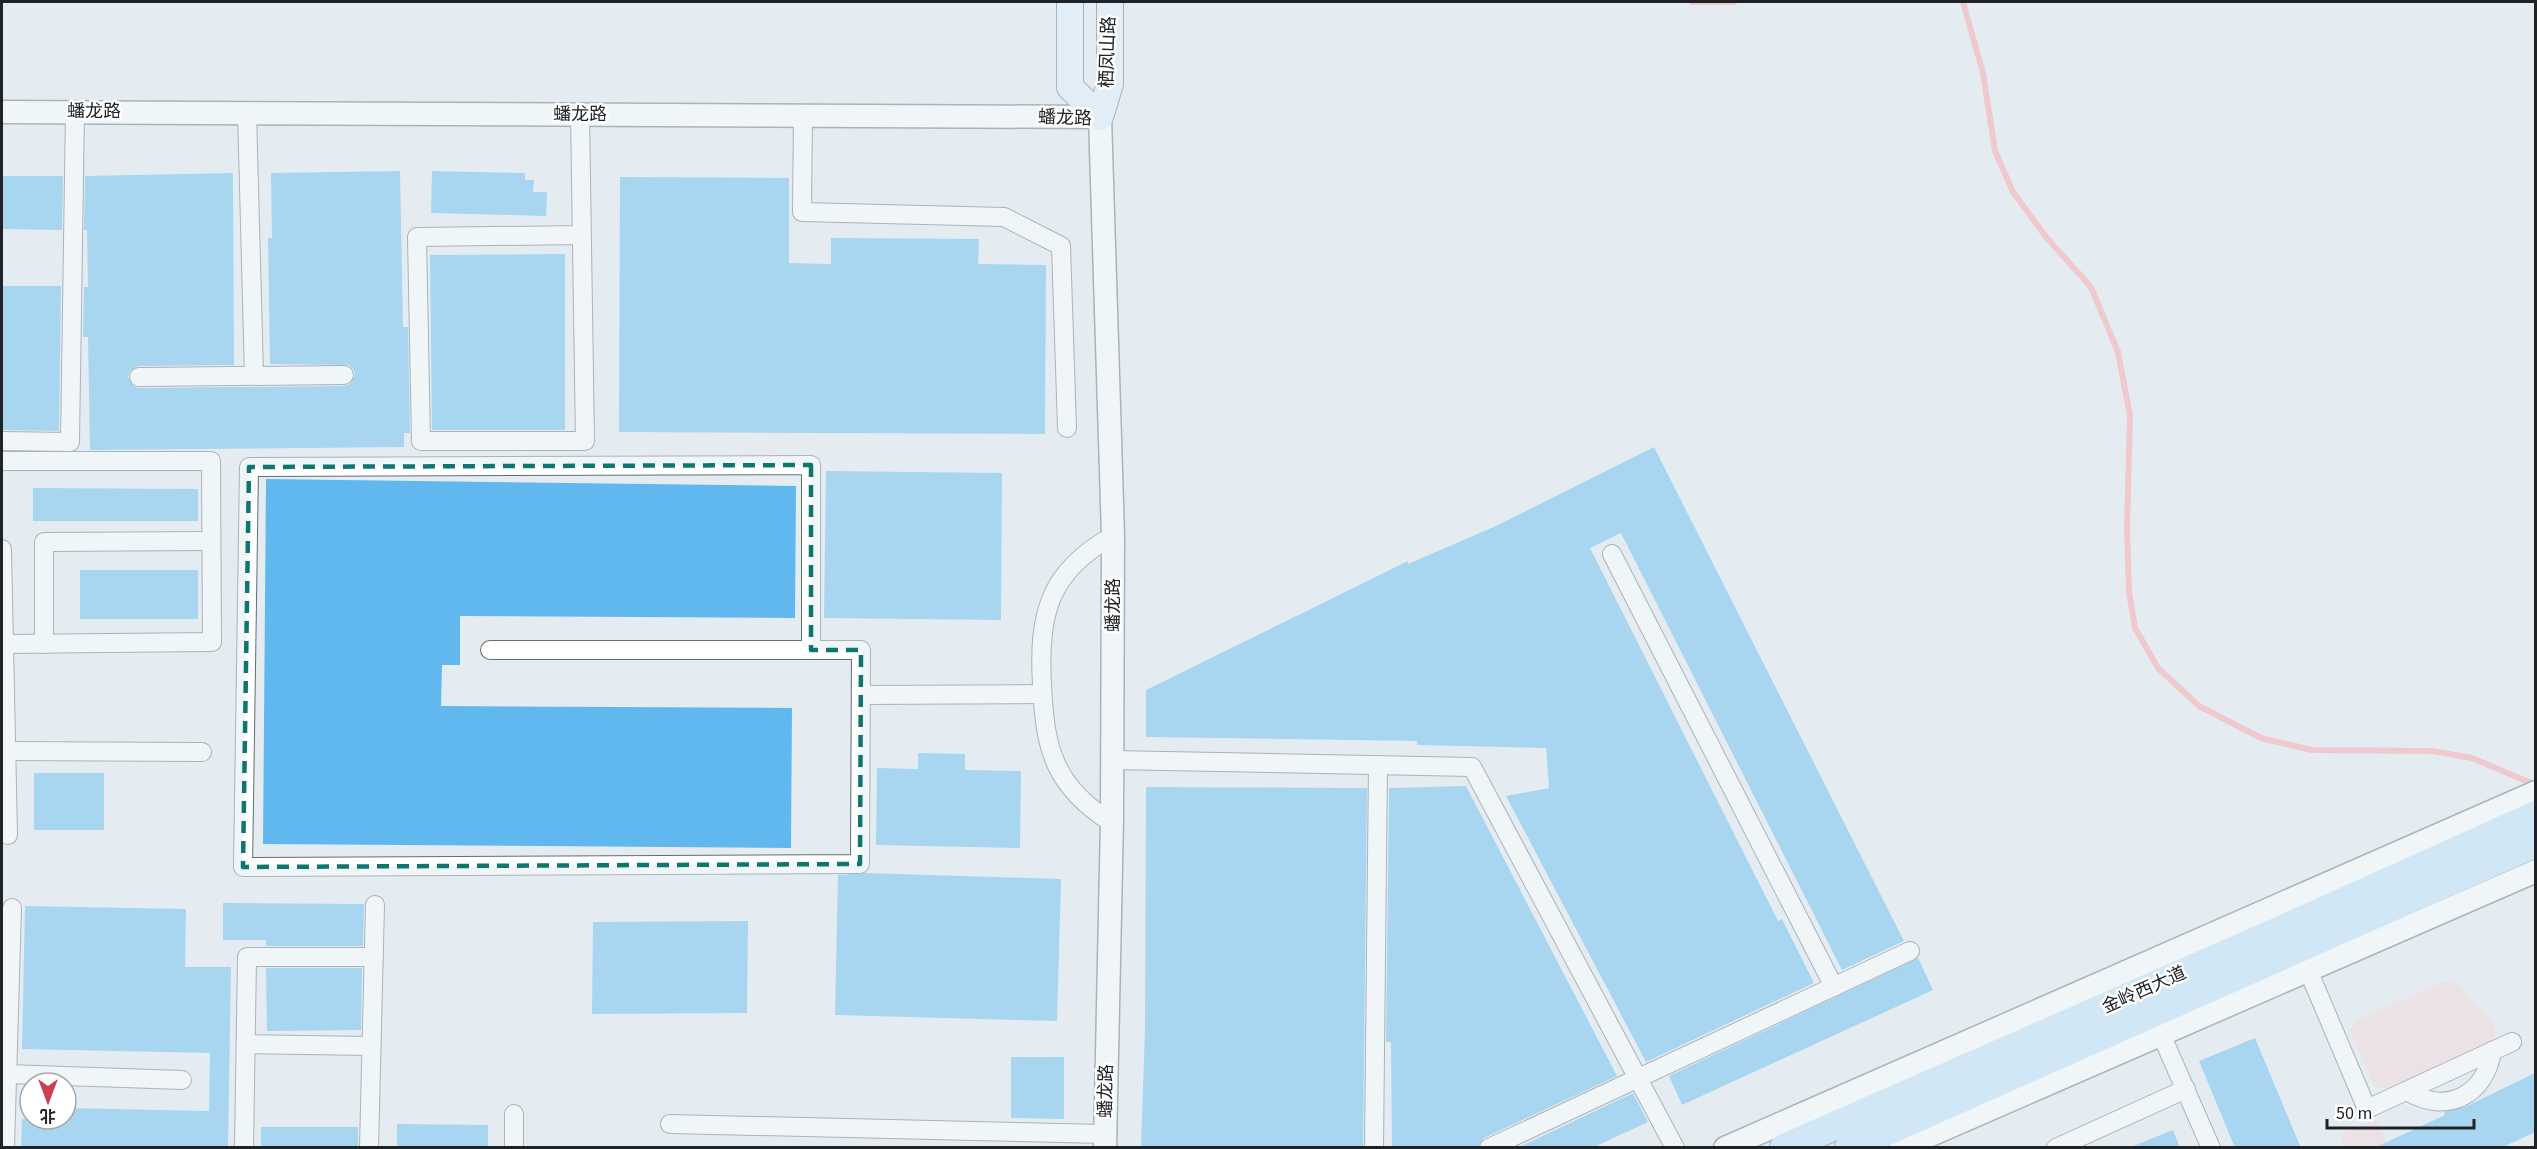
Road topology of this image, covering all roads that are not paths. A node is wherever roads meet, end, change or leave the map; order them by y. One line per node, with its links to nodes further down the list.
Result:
1 (1070, 2): 8 (main road, 栖凤山路)
2 (1110, 2): 8 (main road, 栖凤山路)
3 (75, 111): 4 (street, 蟠龙路); 5 (street, 蟠龙路); 14 (street)
4 (2, 112)
5 (247, 112): 6 (street, 蟠龙路); 10 (street)
6 (580, 114): 7 (street, 蟠龙路); 9 (street)
7 (802, 115): 8 (street, 蟠龙路); 13 (street)
8 (1100, 117): 16 (street, 蟠龙路)
9 (582, 235): 9 (street)
10 (254, 375): 11 (street); 12 (street)
11 (344, 375)
12 (139, 377)
13 (1067, 428)
14 (2, 441)
15 (2, 461): 17 (street)
16 (1113, 536): 24 (street); 28 (street, 蟠龙路)
17 (211, 541): 21 (street); 21 (street)
18 (1612, 554): 41 (street)
19 (2, 561): 20 (street)
20 (4, 644): 21 (street); 26 (street)
21 (44, 644)
22 (490, 650): 23 (street)
23 (811, 650): 25 (street); 25 (street)
24 (1042, 694): 25 (street); 33 (street)
25 (861, 695)
26 (5, 752): 27 (street); 30 (street)
27 (202, 752)
28 (1112, 760): 29 (street); 33 (street, 蟠龙路)
29 (1378, 765): 48 (street); 59 (street)
30 (4, 780): 34 (street)
31 (2535, 792): 35 (street)
32 (2535, 815): 35 (main road)
33 (1112, 823): 54 (street, 蟠龙路)
34 (8, 835)
35 (2519, 854): 40 (street); 62 (street); 63 (main road, 金岭西大道); 64 (main road, 金岭西大道)
36 (375, 905): 39 (street)
37 (12, 909): 47 (street)
38 (1910, 951): 41 (street)
39 (374, 957): 44 (street); 45 (street)
40 (2308, 970): 42 (street); 51 (street)
41 (1834, 987): 48 (street)
42 (2162, 1034): 50 (street); 65 (street)
43 (2512, 1042): 46 (street)
44 (246, 1044): 45 (street); 56 (street)
45 (371, 1046): 57 (street)
46 (2492, 1051): 51 (street); 51 (street)
47 (8, 1074): 49 (street); 55 (street)
48 (1639, 1078): 60 (street); 61 (street)
49 (182, 1080)
50 (2186, 1089): 66 (street); 67 (street)
51 (2407, 1091)
52 (514, 1114): 58 (street)
53 (670, 1124): 54 (street)
54 (1105, 1141)
55 (5, 1148)
56 (244, 1148)
57 (369, 1148)
58 (514, 1148)
59 (1374, 1148)
60 (1489, 1148)
61 (1676, 1148)
62 (1725, 1148)
63 (1784, 1148)
64 (1849, 1148)
65 (1901, 1148)
66 (2056, 1148)
67 (2211, 1148)

